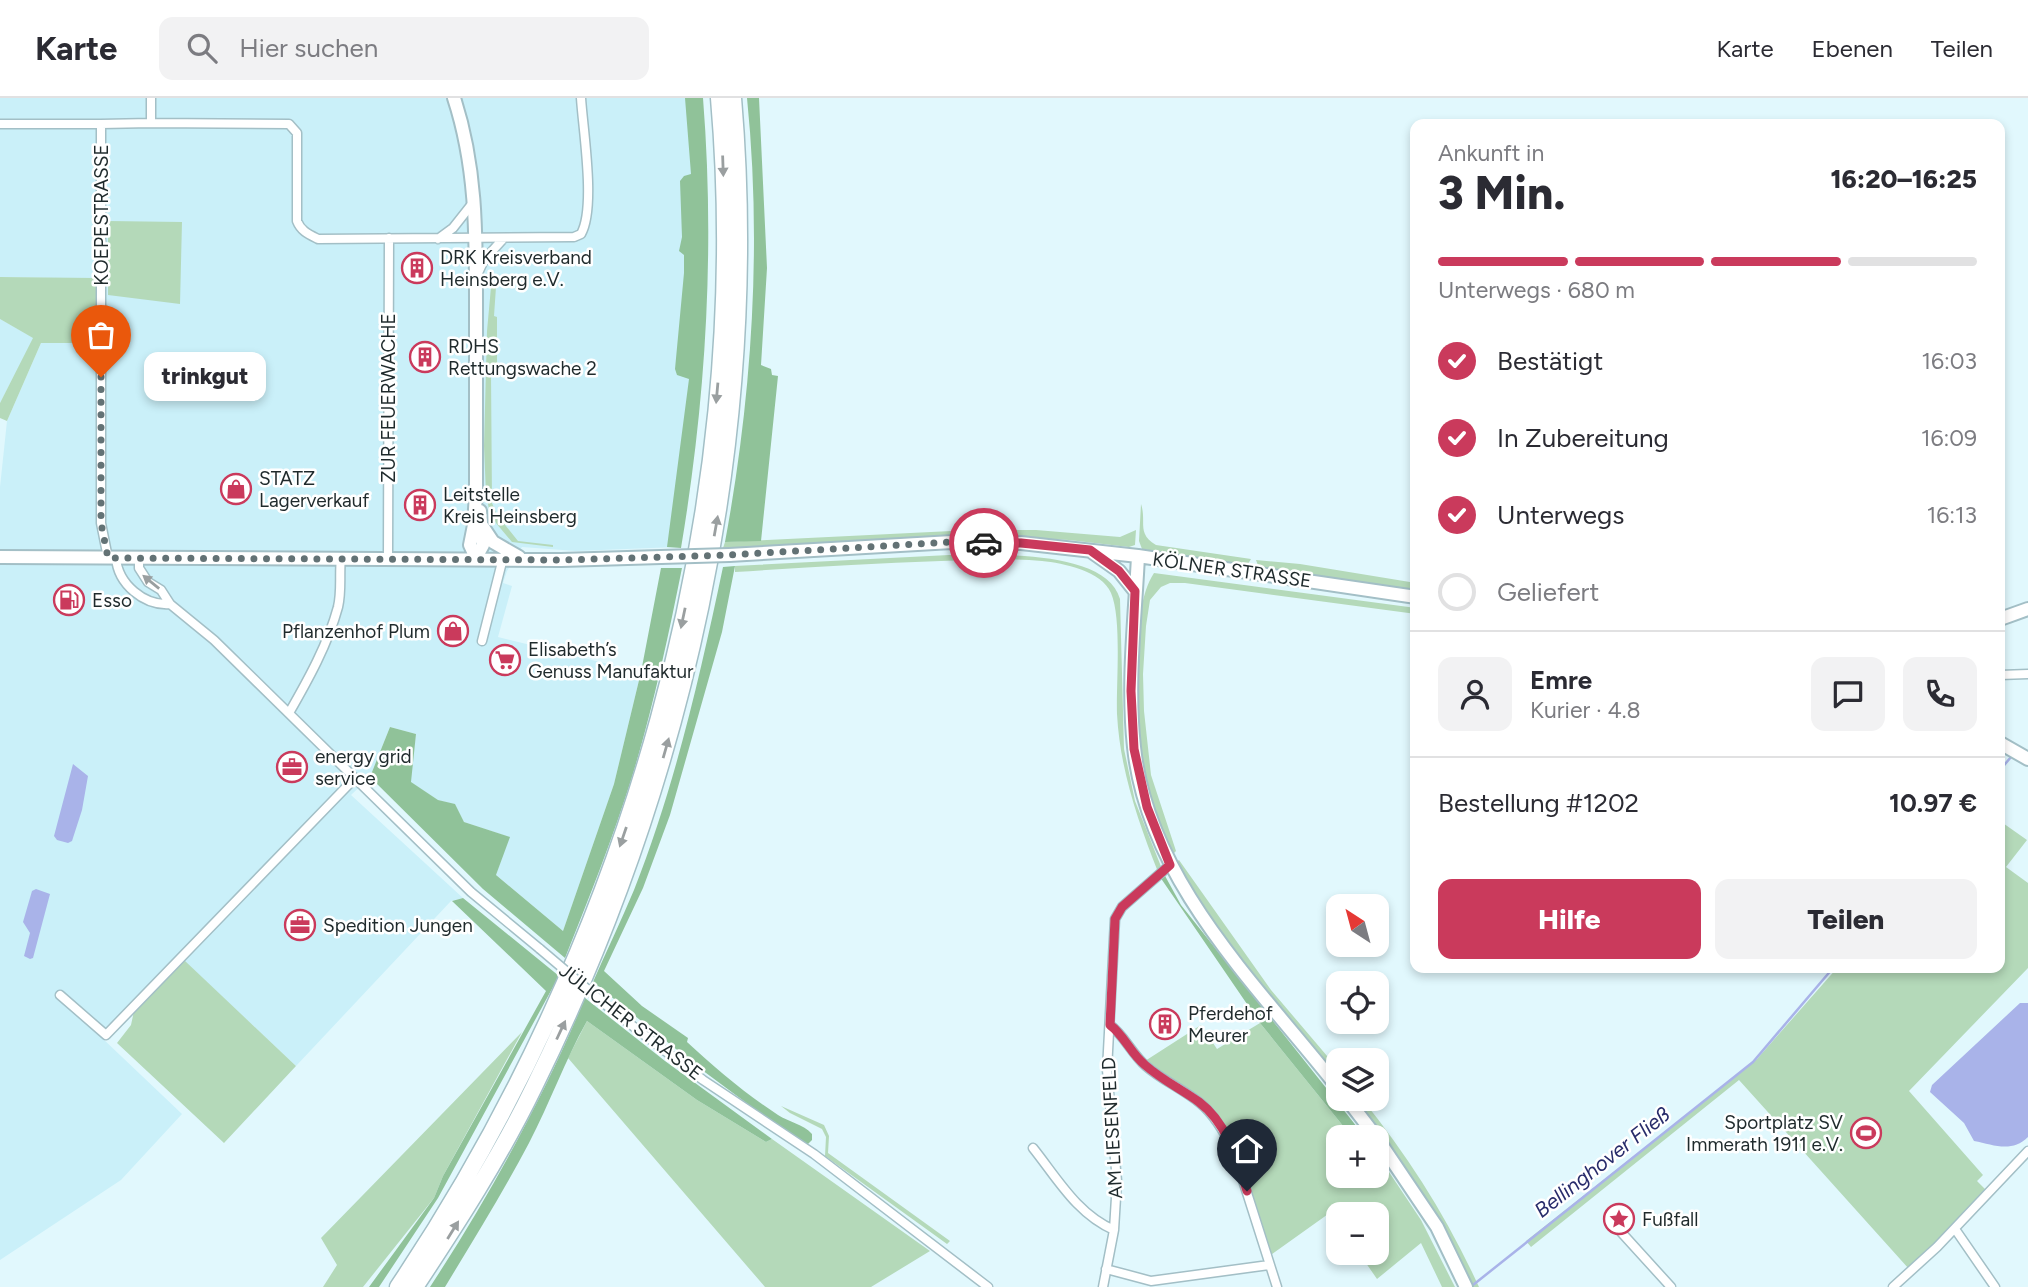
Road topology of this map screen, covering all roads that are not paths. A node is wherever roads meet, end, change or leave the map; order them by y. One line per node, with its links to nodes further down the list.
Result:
1 (150, 98): 6 (street)
2 (454, 98): 9 (main road)
3 (581, 98): 13 (street)
4 (719, 98): 53 (highway, one-way to 53)
5 (733, 98): 54 (highway, one-way to 5)
6 (151, 123): 8 (street, KOEPESTRASSE); 11 (street, KOEPESTRASSE)
7 (0, 124): 8 (street, KOEPESTRASSE)
8 (100, 124): 21 (street, KOEPESTRASSE)
9 (474, 201): 10 (main road); 12 (street)
10 (475, 238): 12 (street); 13 (street); 14 (main road)
11 (389, 239): 12 (street); 23 (street, ZUR FEUERWACHE)
12 (438, 239)
13 (503, 239): 14 (street)
14 (476, 279): 15 (main road)
15 (476, 493): 16 (main road); 24 (main road)
16 (483, 527): 24 (main road); 26 (main road)
17 (1090, 550): 18 (main road, KÖLNER STRASSE); 26 (main road, KÖLNER STRASSE, bridge); 27 (main road)
18 (1138, 556): 27 (main road); 28 (main road, KÖLNER STRASSE)
19 (0, 557): 21 (main road, KÖLNER STRASSE)
20 (139, 557): 21 (main road, KÖLNER STRASSE); 22 (main road, KÖLNER STRASSE); 29 (street, JÜLICHER STRASSE, one-way to 20)
21 (112, 558): 29 (street, JÜLICHER STRASSE)
22 (341, 558): 23 (main road, KÖLNER STRASSE); 35 (street)
23 (387, 558): 24 (main road, KÖLNER STRASSE)
24 (476, 558): 25 (main road, KÖLNER STRASSE)
25 (503, 558): 26 (main road, KÖLNER STRASSE); 32 (street)
26 (523, 559)
27 (1135, 591): 39 (main road)
28 (1410, 596)
29 (170, 604): 35 (street, JÜLICHER STRASSE)
30 (2028, 609): 31 (main road)
31 (2005, 617)
32 (482, 641)
33 (2028, 674): 34 (street)
34 (2005, 675)
35 (289, 713): 38 (street, JÜLICHER STRASSE)
36 (2005, 746): 37 (main road)
37 (2028, 759)
38 (354, 779): 40 (street); 55 (street, JÜLICHER STRASSE, bridge)
39 (1170, 865): 41 (street, AM LIESENFELD); 42 (main road)
40 (60, 995)
41 (1110, 1025): 49 (street, AM LIESENFELD); 51 (street, AM LIESENFELD)
42 (1326, 1072)
43 (1356, 1111): 44 (main road)
44 (1367, 1125)
45 (1033, 1147): 49 (street, AM LIESENFELD)
46 (2028, 1151): 48 (street)
47 (1389, 1156): 58 (main road)
48 (1955, 1229): 60 (street); 61 (street)
49 (1114, 1230): 52 (street, AM LIESENFELD)
50 (1621, 1232): 59 (street)
51 (1269, 1265): 52 (street); 57 (street, AM LIESENFELD)
52 (1106, 1269): 56 (street, AM LIESENFELD)
53 (398, 1287)
54 (415, 1287)
55 (988, 1287)
56 (1103, 1287)
57 (1277, 1287)
58 (1466, 1287)
59 (1671, 1287)
60 (1893, 1287)
61 (1995, 1287)

